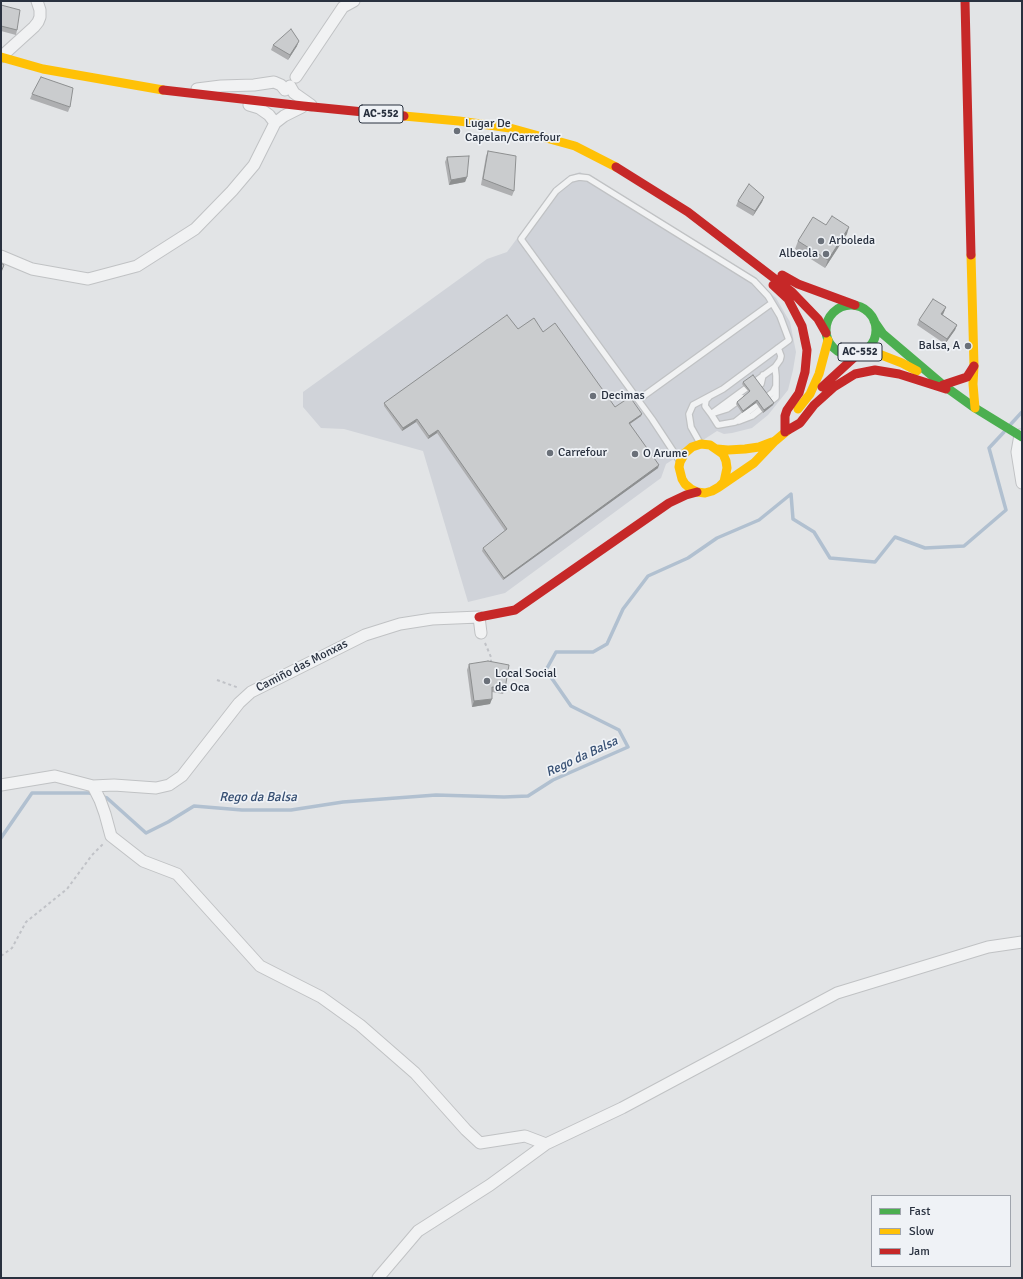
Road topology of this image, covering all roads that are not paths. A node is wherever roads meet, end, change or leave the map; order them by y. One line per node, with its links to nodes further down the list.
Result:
1 (37, 1): 4 (street)
2 (354, 1): 7 (street)
3 (966, 1): 21 (street)
4 (1, 57): 6 (street)
5 (267, 86): 6 (street); 7 (street); 7 (street); 7 (street); 9 (street)
6 (178, 91): 8 (street)
7 (283, 93): 9 (street); 10 (street); 11 (street)
8 (215, 96): 9 (street); 12 (street)
9 (250, 100)
10 (300, 106): 11 (street, AC-552); 12 (street)
11 (314, 107): 13 (street, AC-552)
12 (276, 123): 14 (street)
13 (733, 246): 16 (street, AC-552); 18 (street, AC-552); 29 (street)
14 (1, 256)
15 (772, 303): 19 (lane); 26 (lane); 26 (lane)
16 (857, 306): 17 (street, AC-552); 18 (street, AC-552)
17 (874, 321): 20 (street, AC-552); 23 (street, AC-552)
18 (827, 337): 20 (street, AC-552); 29 (street)
19 (778, 348): 22 (lane); 25 (lane)
20 (863, 351): 23 (street, AC-552); 29 (street)
21 (974, 366): 23 (street); 27 (street)
22 (775, 367): 28 (lane); 28 (lane)
23 (943, 385): 24 (street, AC-552)
24 (954, 393): 27 (street, AC-552); 29 (street)
25 (711, 395): 28 (lane); 32 (lane)
26 (638, 400): 34 (lane)
27 (975, 408): 30 (street, AC-552)
28 (711, 414)
29 (785, 432): 31 (street)
30 (1021, 436): 36 (street)
31 (775, 440): 33 (street); 37 (street)
32 (701, 444): 33 (street); 34 (street)
33 (717, 449): 37 (street)
34 (680, 462): 35 (street)
35 (680, 472): 38 (street); 39 (street)
36 (1022, 483)
37 (719, 487): 38 (street)
38 (697, 492): 39 (street)
39 (669, 503): 40 (street)
40 (479, 617): 41 (street); 43 (street, Camiño das Monxas)
41 (481, 633)
42 (1, 785): 43 (street, Camiño das Monxas)
43 (93, 786): 45 (street)
44 (1022, 942): 45 (street)
45 (546, 1144): 46 (street)
46 (378, 1278)

